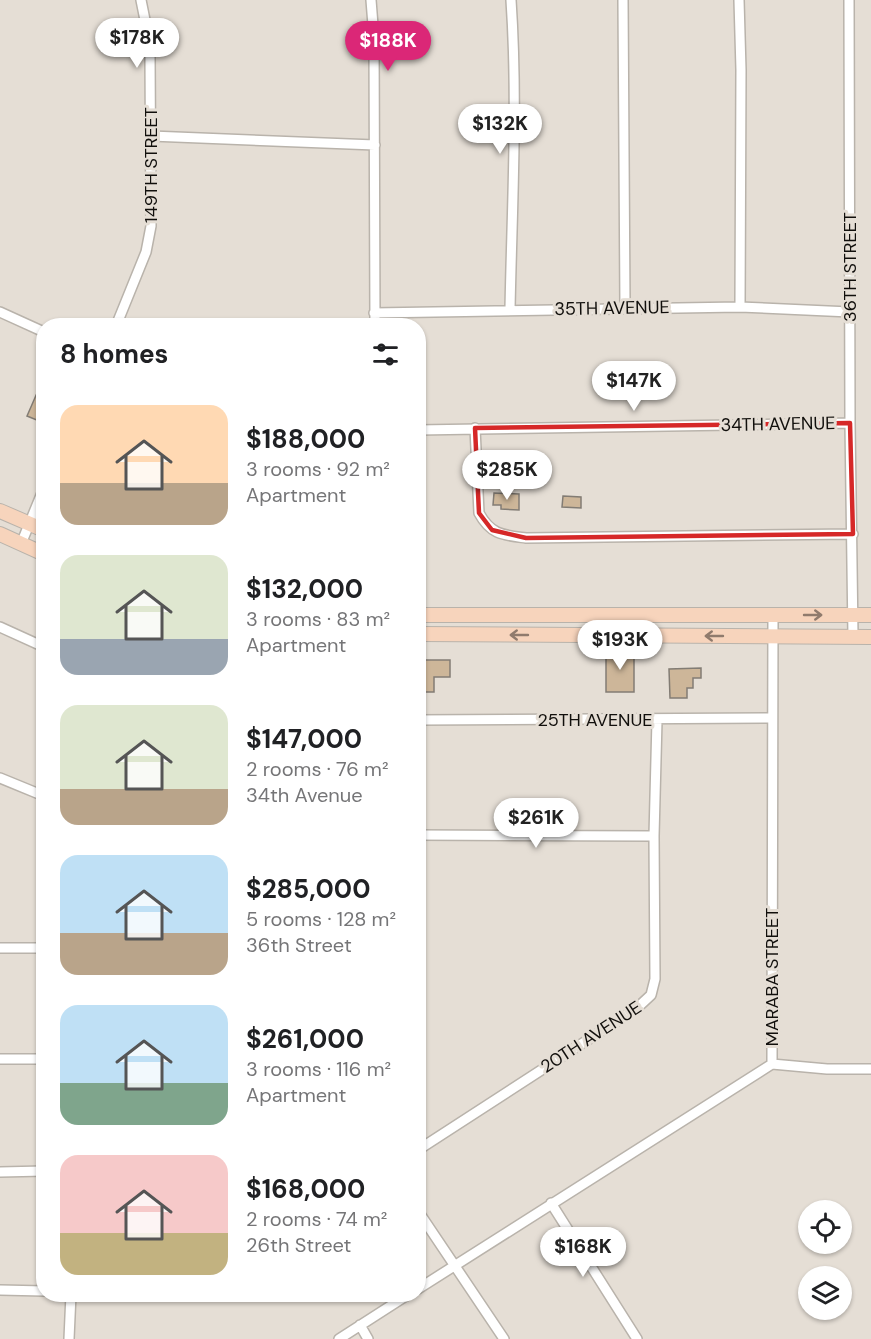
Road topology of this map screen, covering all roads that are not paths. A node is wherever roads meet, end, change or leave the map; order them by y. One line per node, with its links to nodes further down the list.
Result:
1 (141, 0): 7 (street, 149TH STREET)
2 (371, 0): 8 (street)
3 (511, 0): 11 (street)
4 (622, 0): 9 (street)
5 (739, 0): 10 (street)
6 (849, 0): 13 (street, 36TH STREET)
7 (151, 136): 8 (street); 15 (street, 149TH STREET)
8 (375, 145): 14 (street)
9 (625, 307): 10 (street, 35TH AVENUE); 11 (street, 35TH AVENUE)
10 (740, 307): 13 (street, 35TH AVENUE)
11 (510, 309): 14 (street, 35TH AVENUE)
12 (0, 312): 17 (street)
13 (850, 312): 18 (street, 36TH STREET)
14 (374, 313): 16 (street)
15 (119, 318)
16 (374, 318)
17 (36, 328)
18 (850, 423): 19 (street, 34TH AVENUE); 26 (street, 36TH STREET)
19 (475, 428): 20 (street, 34TH AVENUE); 26 (street)
20 (426, 430)
21 (36, 507): 23 (street)
22 (0, 511): 23 (main road)
23 (29, 523): 24 (main road); 27 (street)
24 (36, 526)
25 (0, 534): 27 (main road)
26 (853, 534): 31 (street, 36TH STREET)
27 (21, 544): 28 (main road)
28 (36, 551)
29 (426, 615): 30 (main road)
30 (773, 615): 31 (main road, one-way to 31); 35 (street, MARABA STREET)
31 (854, 615): 32 (main road); 36 (street, 36TH STREET)
32 (871, 615)
33 (0, 627): 38 (street)
34 (426, 634): 35 (main road, one-way to 34)
35 (773, 636): 36 (main road); 39 (street, MARABA STREET)
36 (853, 636): 37 (main road)
37 (871, 636)
38 (36, 643)
39 (771, 718): 41 (street, 25TH AVENUE); 50 (street, MARABA STREET)
40 (426, 720): 41 (street, 25TH AVENUE)
41 (657, 720): 45 (street, 20TH AVENUE)
42 (0, 777): 43 (street)
43 (36, 793)
44 (426, 835): 45 (street)
45 (654, 836): 52 (street, 20TH AVENUE)
46 (0, 948): 47 (street)
47 (36, 948)
48 (0, 1059): 49 (street)
49 (36, 1059)
50 (772, 1064): 51 (street); 55 (street, MARABA STREET)
51 (871, 1069)
52 (426, 1145)
53 (36, 1171): 54 (street)
54 (0, 1172)
55 (551, 1203): 57 (street, MARABA STREET); 68 (street)
56 (426, 1223): 57 (street)
57 (456, 1266): 58 (street, MARABA STREET); 67 (street)
58 (426, 1284)
59 (0, 1290): 60 (street)
60 (36, 1291)
61 (71, 1302): 64 (street)
62 (396, 1302): 63 (street)
63 (360, 1325): 65 (street); 66 (street)
64 (69, 1339)
65 (339, 1339)
66 (368, 1339)
67 (504, 1339)
68 (637, 1339)

